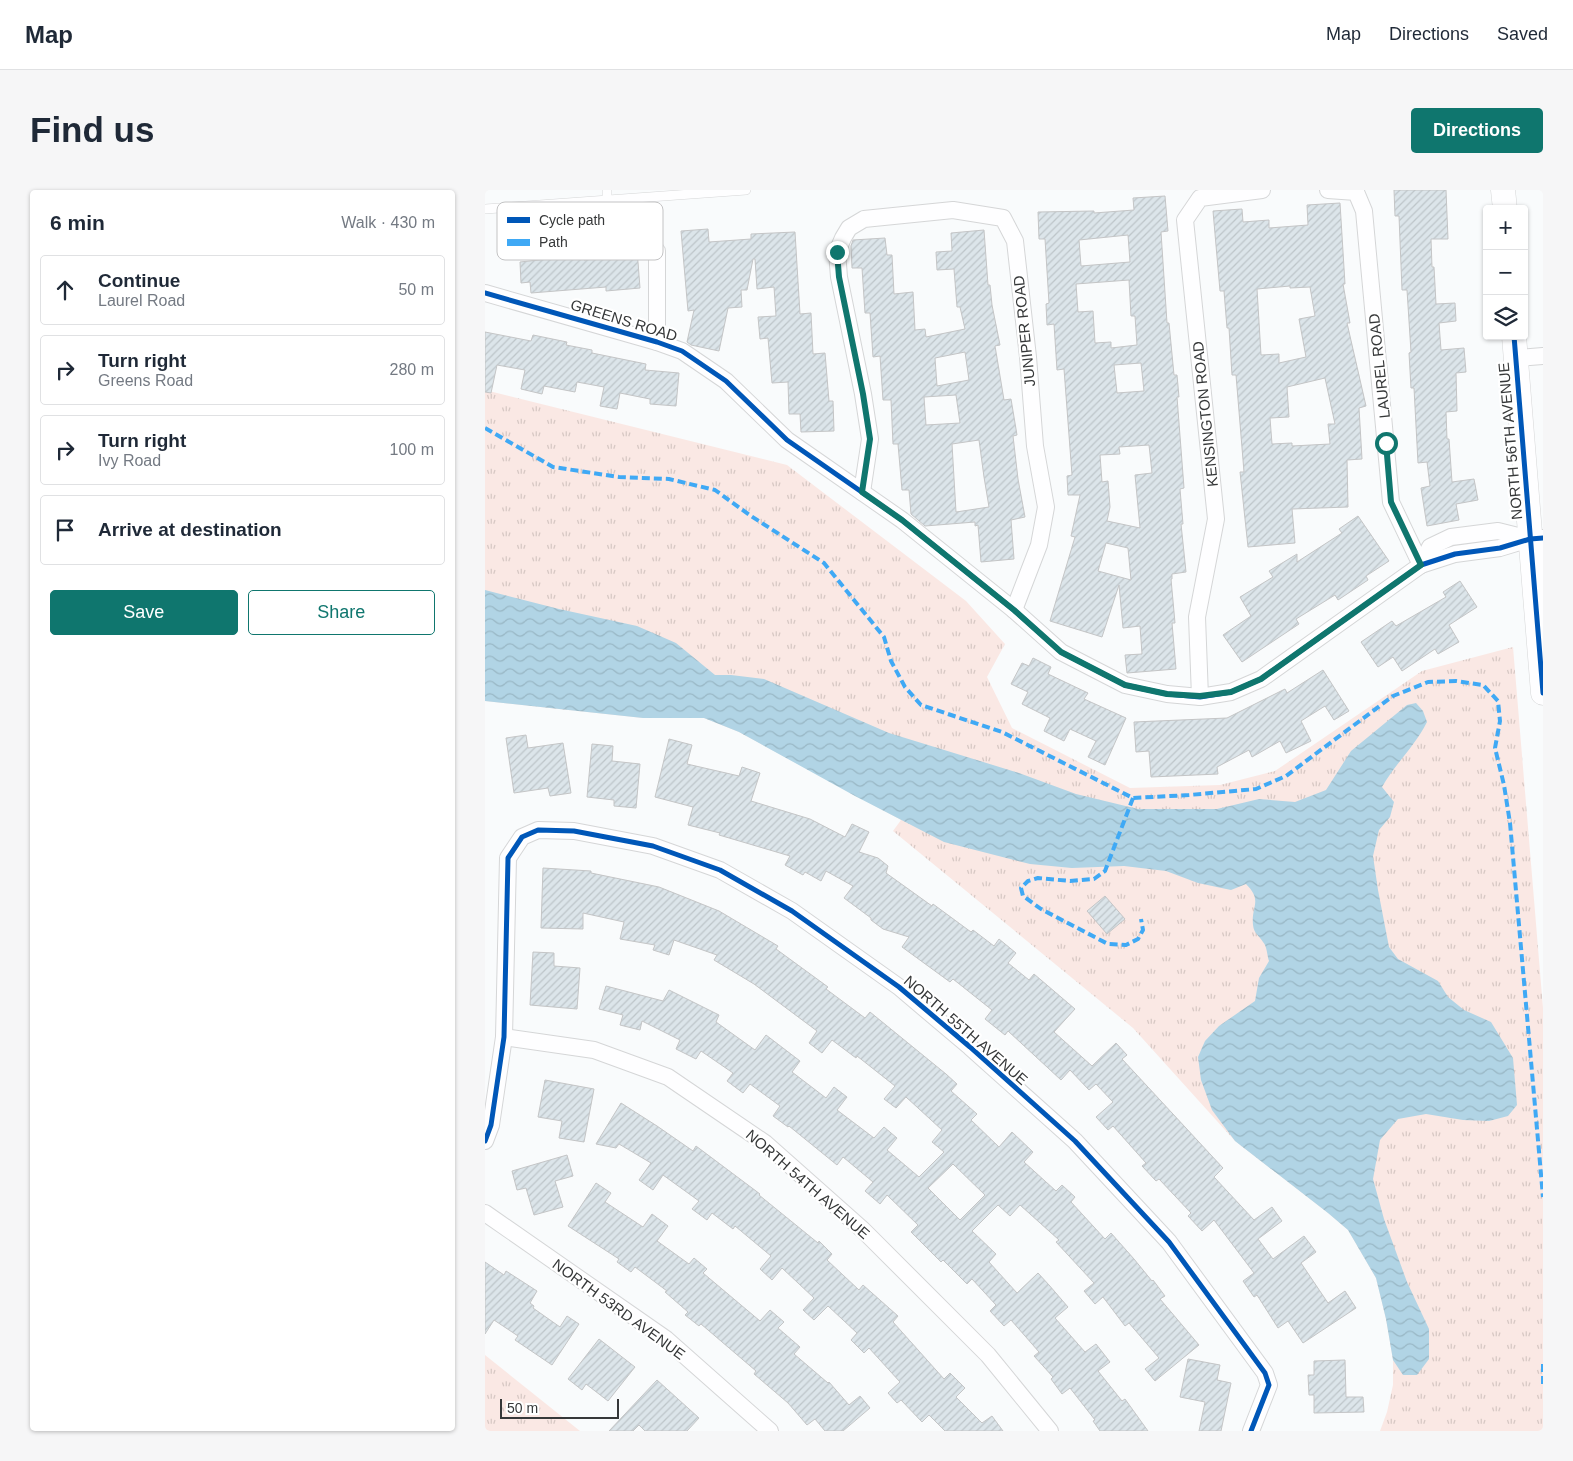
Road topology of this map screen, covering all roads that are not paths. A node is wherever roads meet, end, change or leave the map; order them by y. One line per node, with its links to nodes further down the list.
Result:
1 (607, 190): 6 (lane)
2 (745, 190): 6 (lane)
3 (1262, 190): 21 (street, KENSINGTON ROAD)
4 (1328, 190): 18 (street, LAUREL ROAD)
5 (1503, 190): 8 (street)
6 (607, 200): 7 (lane)
7 (580, 202)
8 (1505, 205)
9 (657, 260): 11 (street)
10 (485, 293): 11 (street, GREENS ROAD)
11 (657, 342): 14 (street, GREENS ROAD)
12 (1515, 347): 13 (street); 16 (street, NORTH 56TH AVENUE)
13 (1543, 356)
14 (862, 492): 19 (street, GREENS ROAD); 19 (street, JUNIPER ROAD)
15 (1460, 536): 16 (street, GREENS ROAD); 17 (street); 18 (street, GREENS ROAD)
16 (1537, 538): 17 (street, GREENS ROAD); 20 (street, NORTH 56TH AVENUE)
17 (1462, 553): 18 (street, GREENS ROAD)
18 (1421, 565): 21 (street, GREENS ROAD)
19 (1014, 610): 21 (street, GREENS ROAD)
20 (1543, 694)
21 (1200, 696)
22 (504, 1037): 23 (street); 26 (street, NORTH 54TH AVENUE); 27 (street, NORTH 55TH AVENUE)
23 (485, 1141)
24 (485, 1214): 25 (street, NORTH 53RD AVENUE)
25 (771, 1431)
26 (1050, 1431)
27 (1251, 1431)

